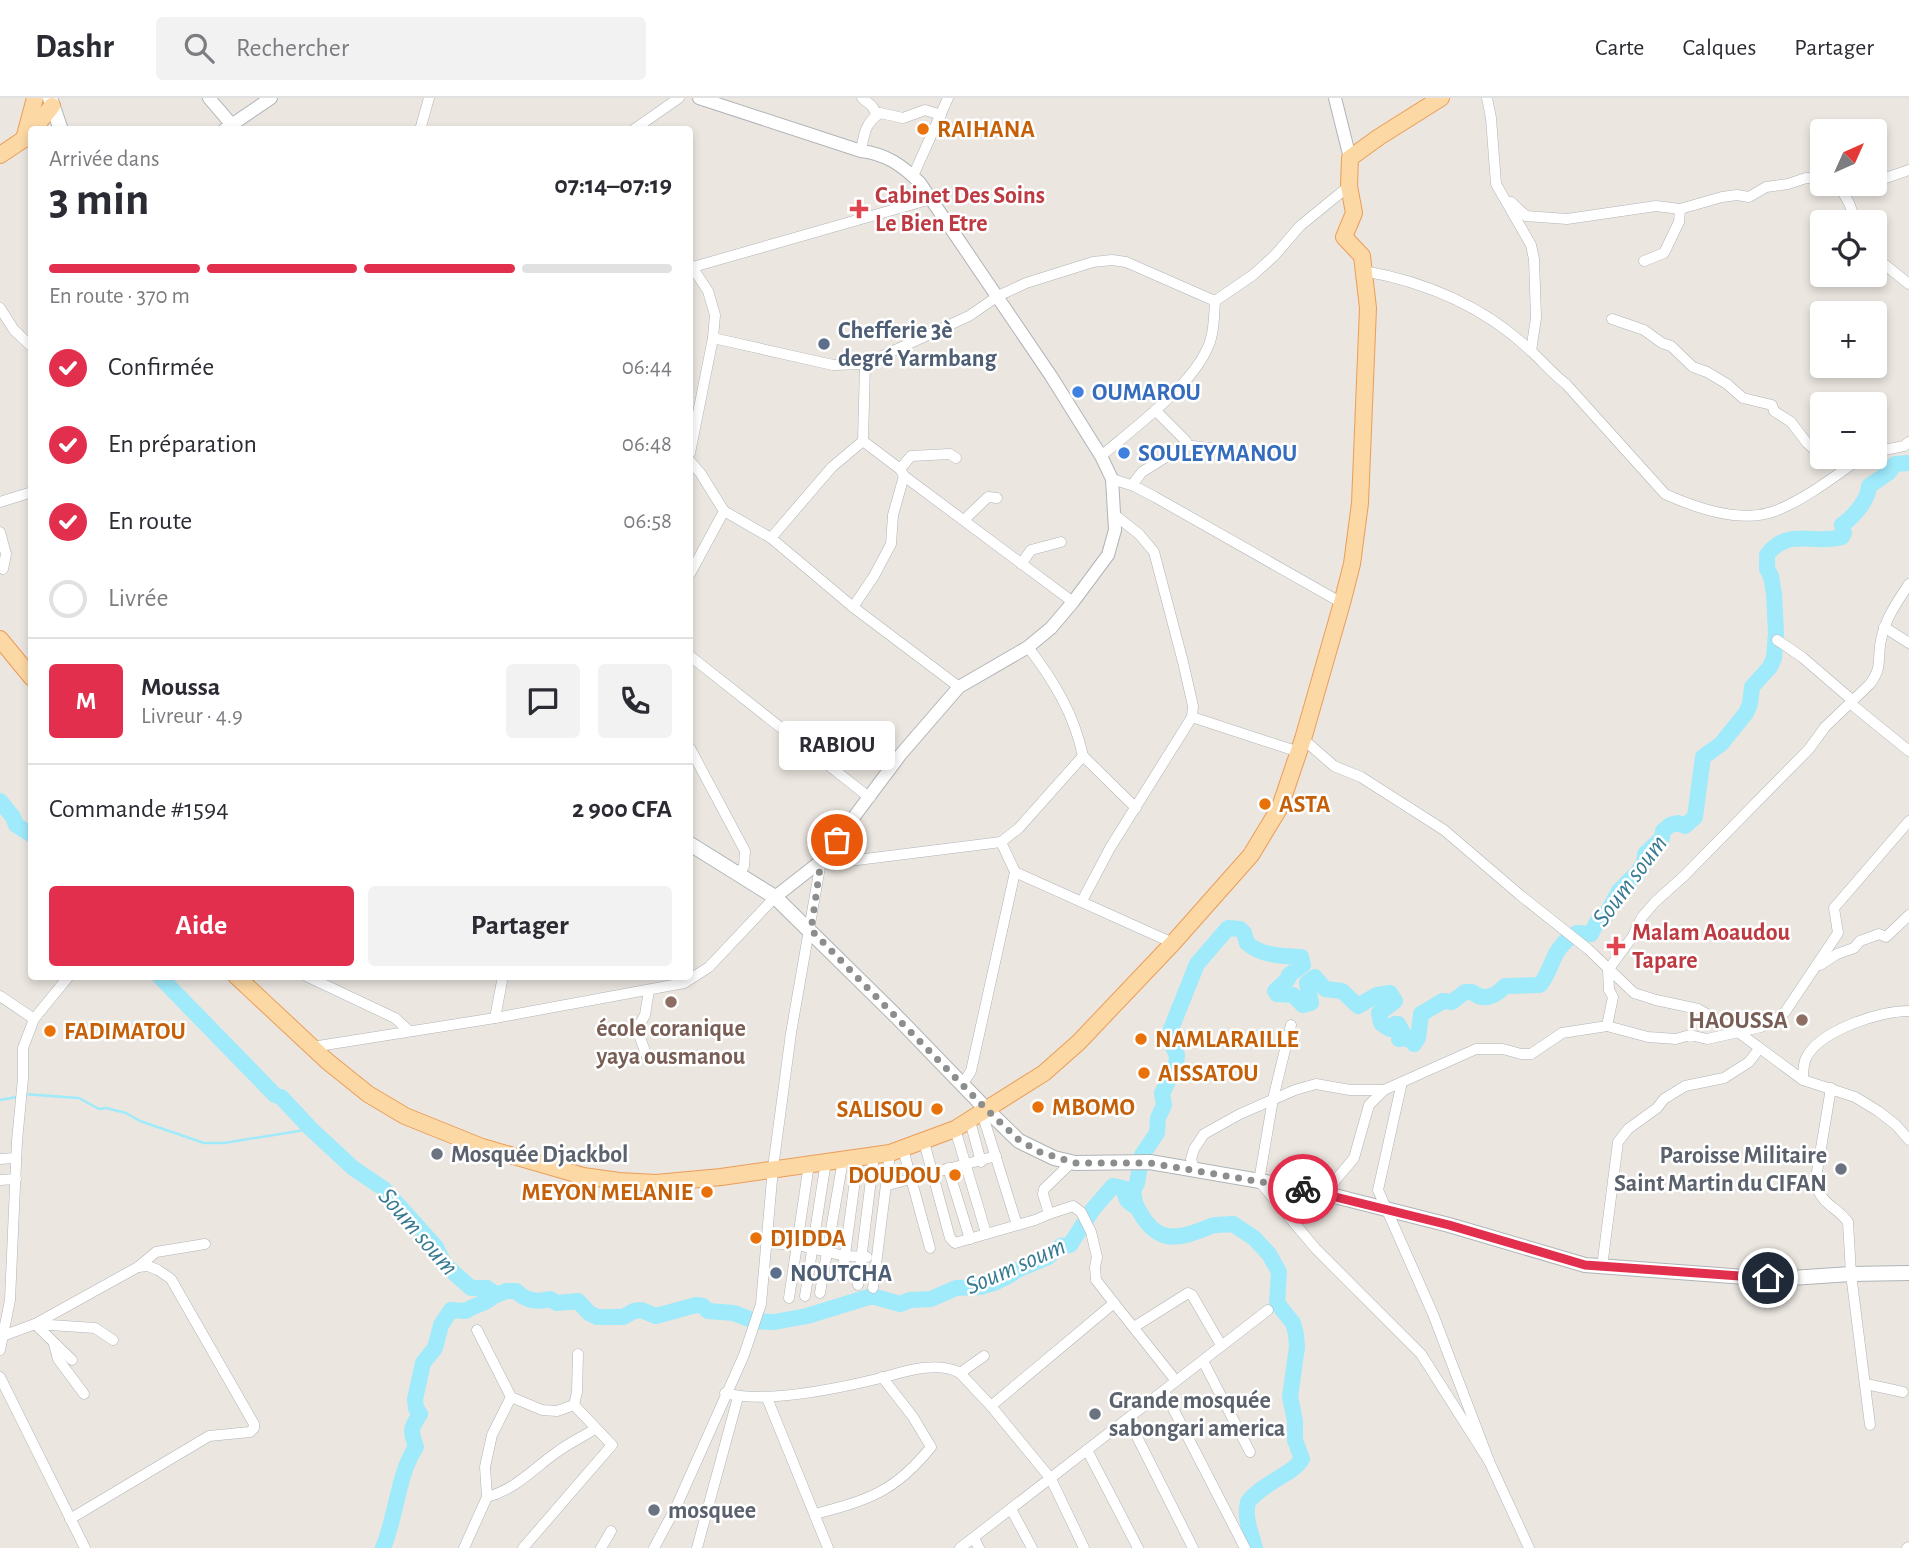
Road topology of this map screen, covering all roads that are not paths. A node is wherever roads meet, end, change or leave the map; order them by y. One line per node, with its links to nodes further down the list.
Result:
1 (35, 98): 15 (main road)
2 (209, 98): 18 (street)
3 (271, 98): 19 (street)
4 (429, 98): 20 (street)
5 (679, 98): 21 (street)
6 (862, 98): 13 (street)
7 (948, 98): 14 (street)
8 (1335, 98): 25 (street)
9 (1441, 98): 25 (main road)
10 (1488, 98): 31 (street)
11 (708, 99): 23 (street)
12 (51, 102): 16 (main road); 17 (main road)
13 (877, 115): 14 (street); 23 (street)
14 (941, 115): 27 (street)
15 (31, 126)
16 (35, 126)
17 (60, 126)
18 (229, 126)
19 (233, 126)
20 (421, 126)
21 (639, 126)
22 (28, 135): 24 (main road)
23 (861, 151): 27 (street)
24 (0, 156)
25 (1350, 158): 30 (main road)
26 (1909, 170): 29 (street)
27 (913, 176): 32 (street)
28 (1810, 178): 33 (street)
29 (1887, 178)
30 (1349, 186): 38 (main road); 41 (street)
31 (1505, 197): 33 (street); 46 (street)
32 (930, 199): 35 (street); 40 (street)
33 (1680, 209): 34 (street)
34 (1644, 261)
35 (693, 265)
36 (1887, 266): 39 (street)
37 (693, 269): 44 (street)
38 (1364, 271): 46 (street); 79 (main road)
39 (1909, 284)
40 (998, 296): 41 (street); 47 (street); 56 (street)
41 (1215, 301): 48 (street)
42 (0, 309): 45 (street)
43 (1612, 319): 53 (street)
44 (713, 338): 47 (street); 49 (street)
45 (28, 343)
46 (1531, 351): 61 (street)
47 (865, 364): 50 (street)
48 (1155, 410): 52 (street); 56 (street)
49 (693, 438)
50 (863, 441): 62 (street); 72 (street)
51 (1909, 442): 55 (street)
52 (1185, 444): 54 (street); 64 (street)
53 (1810, 446)
54 (1217, 449)
55 (1887, 449)
56 (1101, 456): 63 (street)
57 (956, 458): 62 (street)
58 (693, 465): 68 (street)
59 (1838, 469): 61 (street)
60 (1843, 469): 61 (street)
61 (1840, 471)
62 (902, 473): 70 (street); 80 (street)
63 (1112, 479): 64 (street); 69 (street)
64 (1132, 485): 79 (street)
65 (28, 493): 67 (street)
66 (997, 498): 70 (street)
67 (0, 502)
68 (724, 511): 72 (street); 75 (street)
69 (1116, 516): 78 (street); 90 (street)
70 (965, 519): 74 (street)
71 (0, 532): 76 (street)
72 (771, 538): 80 (street)
73 (1061, 542): 74 (street)
74 (1021, 564): 78 (street)
75 (693, 568)
76 (3, 569)
77 (1909, 584): 81 (street)
78 (1073, 602): 85 (street)
79 (1342, 603): 91 (main road)
80 (853, 607): 88 (street)
81 (1884, 627): 84 (street); 89 (street)
82 (0, 639): 87 (main road)
83 (1777, 640): 89 (street)
84 (1909, 643)
85 (1028, 647): 88 (street); 94 (street)
86 (693, 658): 95 (street)
87 (28, 673)
88 (959, 687): 95 (street)
89 (1851, 701): 92 (street); 109 (street)
90 (1192, 717): 91 (street); 96 (street)
91 (1301, 746): 107 (main road); 109 (street)
92 (1909, 751)
93 (693, 754): 102 (street)
94 (1083, 756): 96 (street); 98 (street)
95 (870, 797): 100 (street)
96 (1136, 808): 104 (street)
97 (1909, 821): 108 (street)
98 (1001, 842): 100 (street); 101 (street)
99 (693, 846): 102 (main road)
100 (821, 861): 103 (street); 106 (street)
101 (1015, 872): 104 (street); 130 (street)
102 (739, 874): 103 (main road)
103 (775, 897): 106 (main road); 110 (street)
104 (1082, 901): 107 (street)
105 (1909, 915): 108 (street)
106 (811, 930): 130 (main road); 147 (street)
107 (1173, 943): 134 (main road)
108 (1814, 969): 124 (street)
109 (1608, 970): 122 (street); 124 (street)
110 (693, 978)
111 (66, 980): 120 (street)
112 (240, 980): 125 (main road)
113 (315, 980): 123 (street)
114 (502, 980): 119 (street)
115 (690, 980): 116 (street)
116 (649, 990): 119 (street); 127 (street)
117 (0, 996): 120 (street)
118 (1909, 1011): 128 (street)
119 (495, 1018): 123 (street)
120 (34, 1019): 140 (street)
121 (1291, 1025): 133 (street)
122 (1607, 1026): 124 (street); 129 (street)
123 (408, 1030): 125 (street)
124 (1738, 1032): 126 (street)
125 (312, 1047): 147 (main road)
126 (1759, 1049): 128 (street); 172 (street)
127 (647, 1057)
128 (1803, 1080): 131 (street)
129 (1402, 1082): 132 (street); 157 (street)
130 (962, 1085): 134 (main road)
131 (1831, 1088): 136 (street); 174 (street)
132 (1384, 1090): 133 (street); 156 (street)
133 (1273, 1099): 149 (street); 154 (street)
134 (980, 1115): 135 (main road); 139 (street); 143 (street); 144 (main road)
135 (955, 1129): 137 (main road); 146 (street)
136 (1909, 1140)
137 (924, 1142): 138 (main road); 150 (street)
138 (874, 1155): 142 (main road); 152 (street); 155 (street); 167 (street); 168 (street); 169 (street)
139 (996, 1156): 143 (street); 159 (street)
140 (16, 1158): 141 (street); 151 (street)
141 (0, 1159)
142 (826, 1161): 145 (main road); 165 (street)
143 (981, 1162): 146 (street)
144 (1072, 1162): 149 (main road); 158 (street)
145 (809, 1164): 147 (main road); 164 (street)
146 (965, 1166): 148 (street); 160 (street)
147 (773, 1168): 162 (street)
148 (948, 1168): 150 (street); 161 (street)
149 (1194, 1169): 154 (main road)
150 (931, 1173): 152 (street); 161 (street)
151 (16, 1179): 153 (street); 186 (street)
152 (910, 1179): 155 (street); 166 (street)
153 (0, 1180)
154 (1259, 1181): 156 (main road); 214 (street)
155 (888, 1185): 170 (street)
156 (1324, 1194): 157 (main road)
157 (1385, 1208): 172 (main road); 214 (street)
158 (1049, 1214): 159 (street); 181 (street)
159 (1017, 1225): 160 (street)
160 (986, 1233): 161 (street)
161 (970, 1239)
162 (768, 1243): 164 (street); 202 (street)
163 (205, 1244): 171 (street)
164 (797, 1245): 165 (street); 180 (street)
165 (812, 1248): 167 (street); 179 (street)
166 (930, 1248)
167 (827, 1251): 168 (street); 178 (street)
168 (845, 1256): 169 (street); 175 (street)
169 (862, 1256): 170 (street); 176 (street)
170 (878, 1258): 177 (street)
171 (138, 1267): 183 (street); 219 (street)
172 (1602, 1267): 174 (main road)
173 (1909, 1273): 174 (main road)
174 (1852, 1274): 199 (street)
175 (842, 1278)
176 (858, 1285)
177 (873, 1288)
178 (820, 1293)
179 (805, 1296)
180 (789, 1298)
181 (1114, 1303): 184 (street); 208 (street)
182 (1268, 1310): 189 (street)
183 (35, 1324): 186 (street); 187 (street); 188 (street)
184 (1134, 1327): 189 (street); 198 (street)
185 (477, 1330): 204 (street)
186 (5, 1335): 190 (street)
187 (113, 1340)
188 (53, 1344): 193 (street); 203 (street)
189 (1221, 1345): 194 (street)
190 (0, 1350)
191 (579, 1353): 207 (street)
192 (984, 1356): 195 (street)
193 (72, 1360)
194 (1203, 1361): 198 (street); 213 (street)
195 (960, 1373): 197 (street); 208 (street)
196 (0, 1377): 219 (street)
197 (882, 1377): 206 (street); 218 (street)
198 (1176, 1381): 200 (street)
199 (1866, 1384): 201 (street); 210 (street)
200 (1164, 1391): 209 (street); 235 (street)
201 (1903, 1392)
202 (725, 1393): 205 (street); 226 (street)
203 (84, 1394)
204 (511, 1397): 207 (street); 216 (street)
205 (738, 1397): 206 (street); 227 (street)
206 (767, 1398): 218 (street)
207 (574, 1405): 211 (street)
208 (991, 1406): 215 (street)
209 (1128, 1419): 212 (street); 234 (street)
210 (1870, 1425)
211 (595, 1429): 216 (street); 224 (street)
212 (1087, 1450): 215 (street); 233 (street)
213 (1250, 1452)
214 (1489, 1461): 236 (street)
215 (1051, 1479): 217 (street); 232 (street)
216 (487, 1497): 223 (street)
217 (1011, 1509): 221 (street); 231 (street)
218 (815, 1514): 228 (street)
219 (70, 1519): 222 (street)
220 (611, 1531): 225 (street)
221 (974, 1538): 229 (street); 230 (street)
222 (85, 1548)
223 (464, 1548)
224 (523, 1548)
225 (601, 1548)
226 (654, 1548)
227 (698, 1548)
228 (828, 1548)
229 (960, 1548)
230 (979, 1548)
231 (1032, 1548)
232 (1084, 1548)
233 (1138, 1548)
234 (1193, 1548)
235 (1245, 1548)
236 (1529, 1548)

